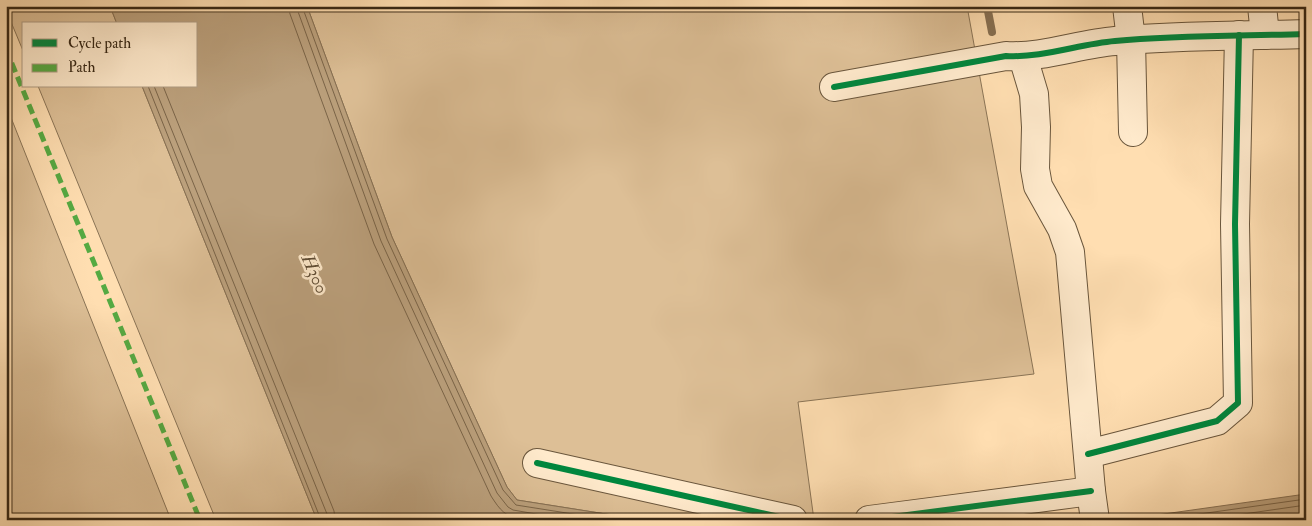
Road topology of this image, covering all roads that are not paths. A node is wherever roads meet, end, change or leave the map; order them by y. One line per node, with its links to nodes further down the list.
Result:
1 (1128, 6): 5 (street)
2 (1262, 6): 4 (street)
3 (1306, 34): 4 (street)
4 (1252, 35): 5 (street); 9 (street)
5 (1131, 40): 6 (street); 8 (street)
6 (1023, 57): 7 (street); 9 (street)
7 (834, 87)
8 (1133, 132)
9 (1088, 454): 11 (street)
10 (537, 463): 12 (street)
11 (1091, 491): 13 (street); 14 (street)
12 (793, 520)
13 (869, 520)
14 (1095, 520)

